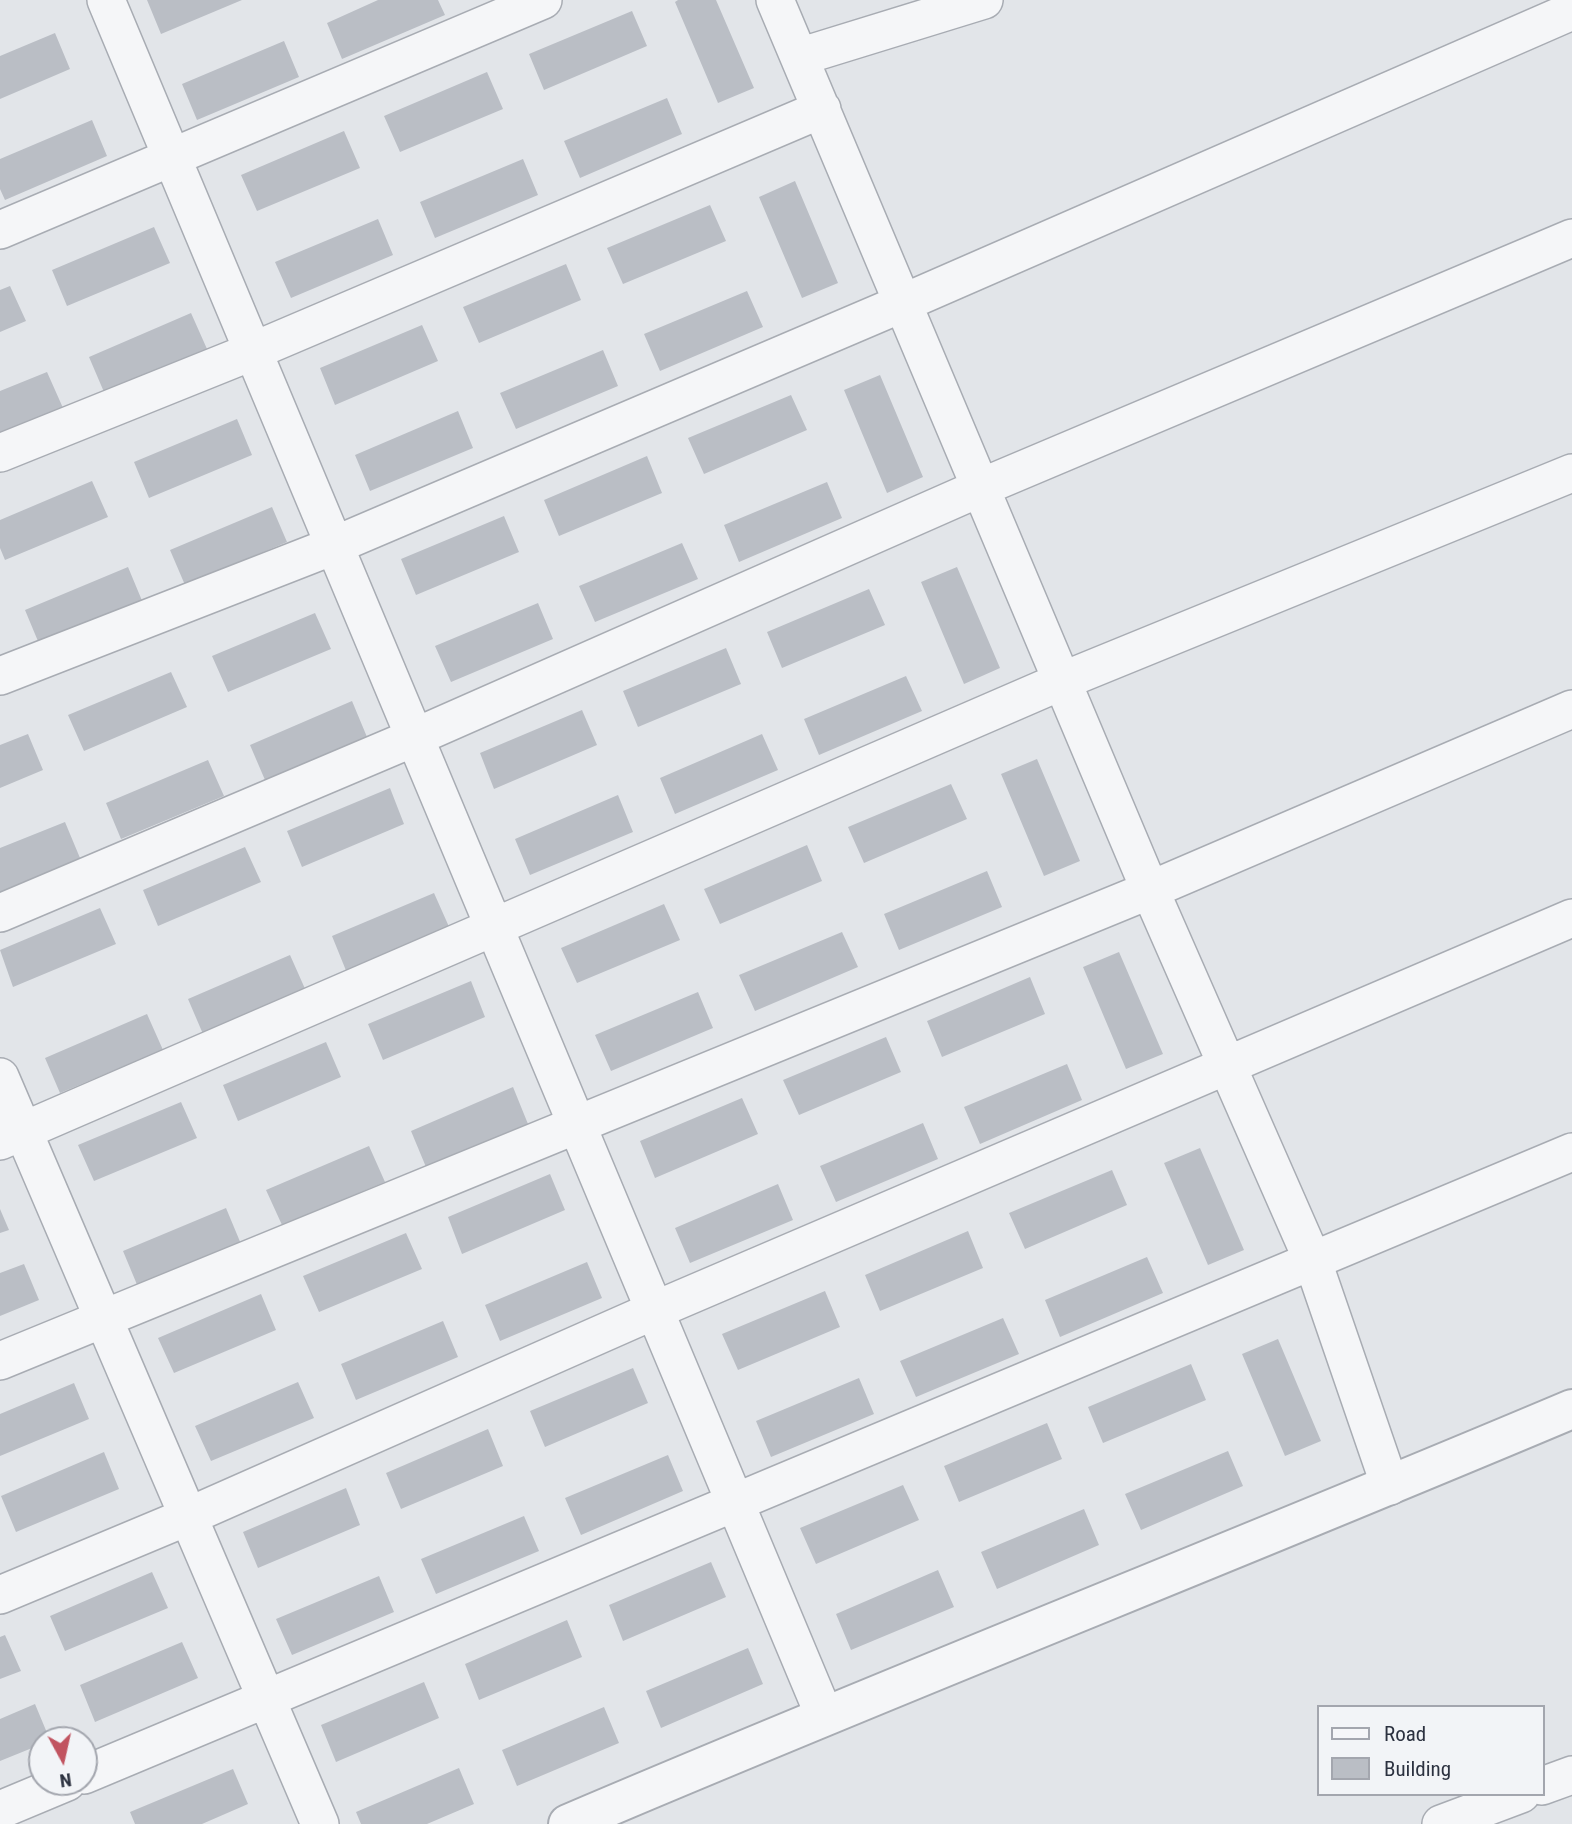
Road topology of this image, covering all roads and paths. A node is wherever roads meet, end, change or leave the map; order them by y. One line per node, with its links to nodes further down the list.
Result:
1 (106, 0): 8 (street)
2 (542, 0): 8 (street)
3 (775, 0): 6 (street)
4 (984, 0): 6 (street)
5 (1572, 11): 11 (street)
6 (799, 57): 7 (street)
7 (822, 109): 11 (street); 12 (street)
8 (170, 159): 9 (street); 12 (street)
9 (0, 230)
10 (1572, 238): 15 (street)
11 (903, 303): 15 (street); 16 (street)
12 (251, 352): 13 (street); 16 (street)
13 (0, 453)
14 (1572, 473): 18 (street)
15 (982, 487): 18 (street); 20 (street)
16 (333, 546): 17 (street); 20 (street)
17 (0, 676)
18 (1062, 681): 21 (street); 24 (street)
19 (1572, 709): 21 (street)
20 (413, 738): 22 (street); 24 (street)
21 (1150, 890): 25 (street); 27 (street)
22 (0, 913)
23 (1572, 918): 25 (street)
24 (493, 928): 27 (street); 28 (street)
25 (1227, 1067): 30 (street); 31 (street)
26 (0, 1077): 28 (street)
27 (577, 1126): 31 (street); 32 (street)
28 (12, 1136): 32 (street)
29 (1572, 1152): 30 (street)
30 (1312, 1259): 35 (street); 36 (street)
31 (653, 1311): 36 (street); 37 (street)
32 (104, 1317): 33 (street); 37 (street)
33 (0, 1361)
34 (1572, 1409): 35 (street)
35 (1390, 1486): 40 (street)
36 (735, 1504): 39 (street); 40 (street)
37 (189, 1516): 38 (street); 39 (street)
38 (0, 1595)
39 (267, 1697): 41 (street); 47 (street)
40 (824, 1715): 48 (street)
41 (98, 1769)
42 (1572, 1775): 43 (street)
43 (1544, 1785)
44 (34, 1796): 46 (street)
45 (1516, 1796): 49 (street)
46 (0, 1810)
47 (320, 1824)
48 (568, 1824)
49 (1441, 1824)

